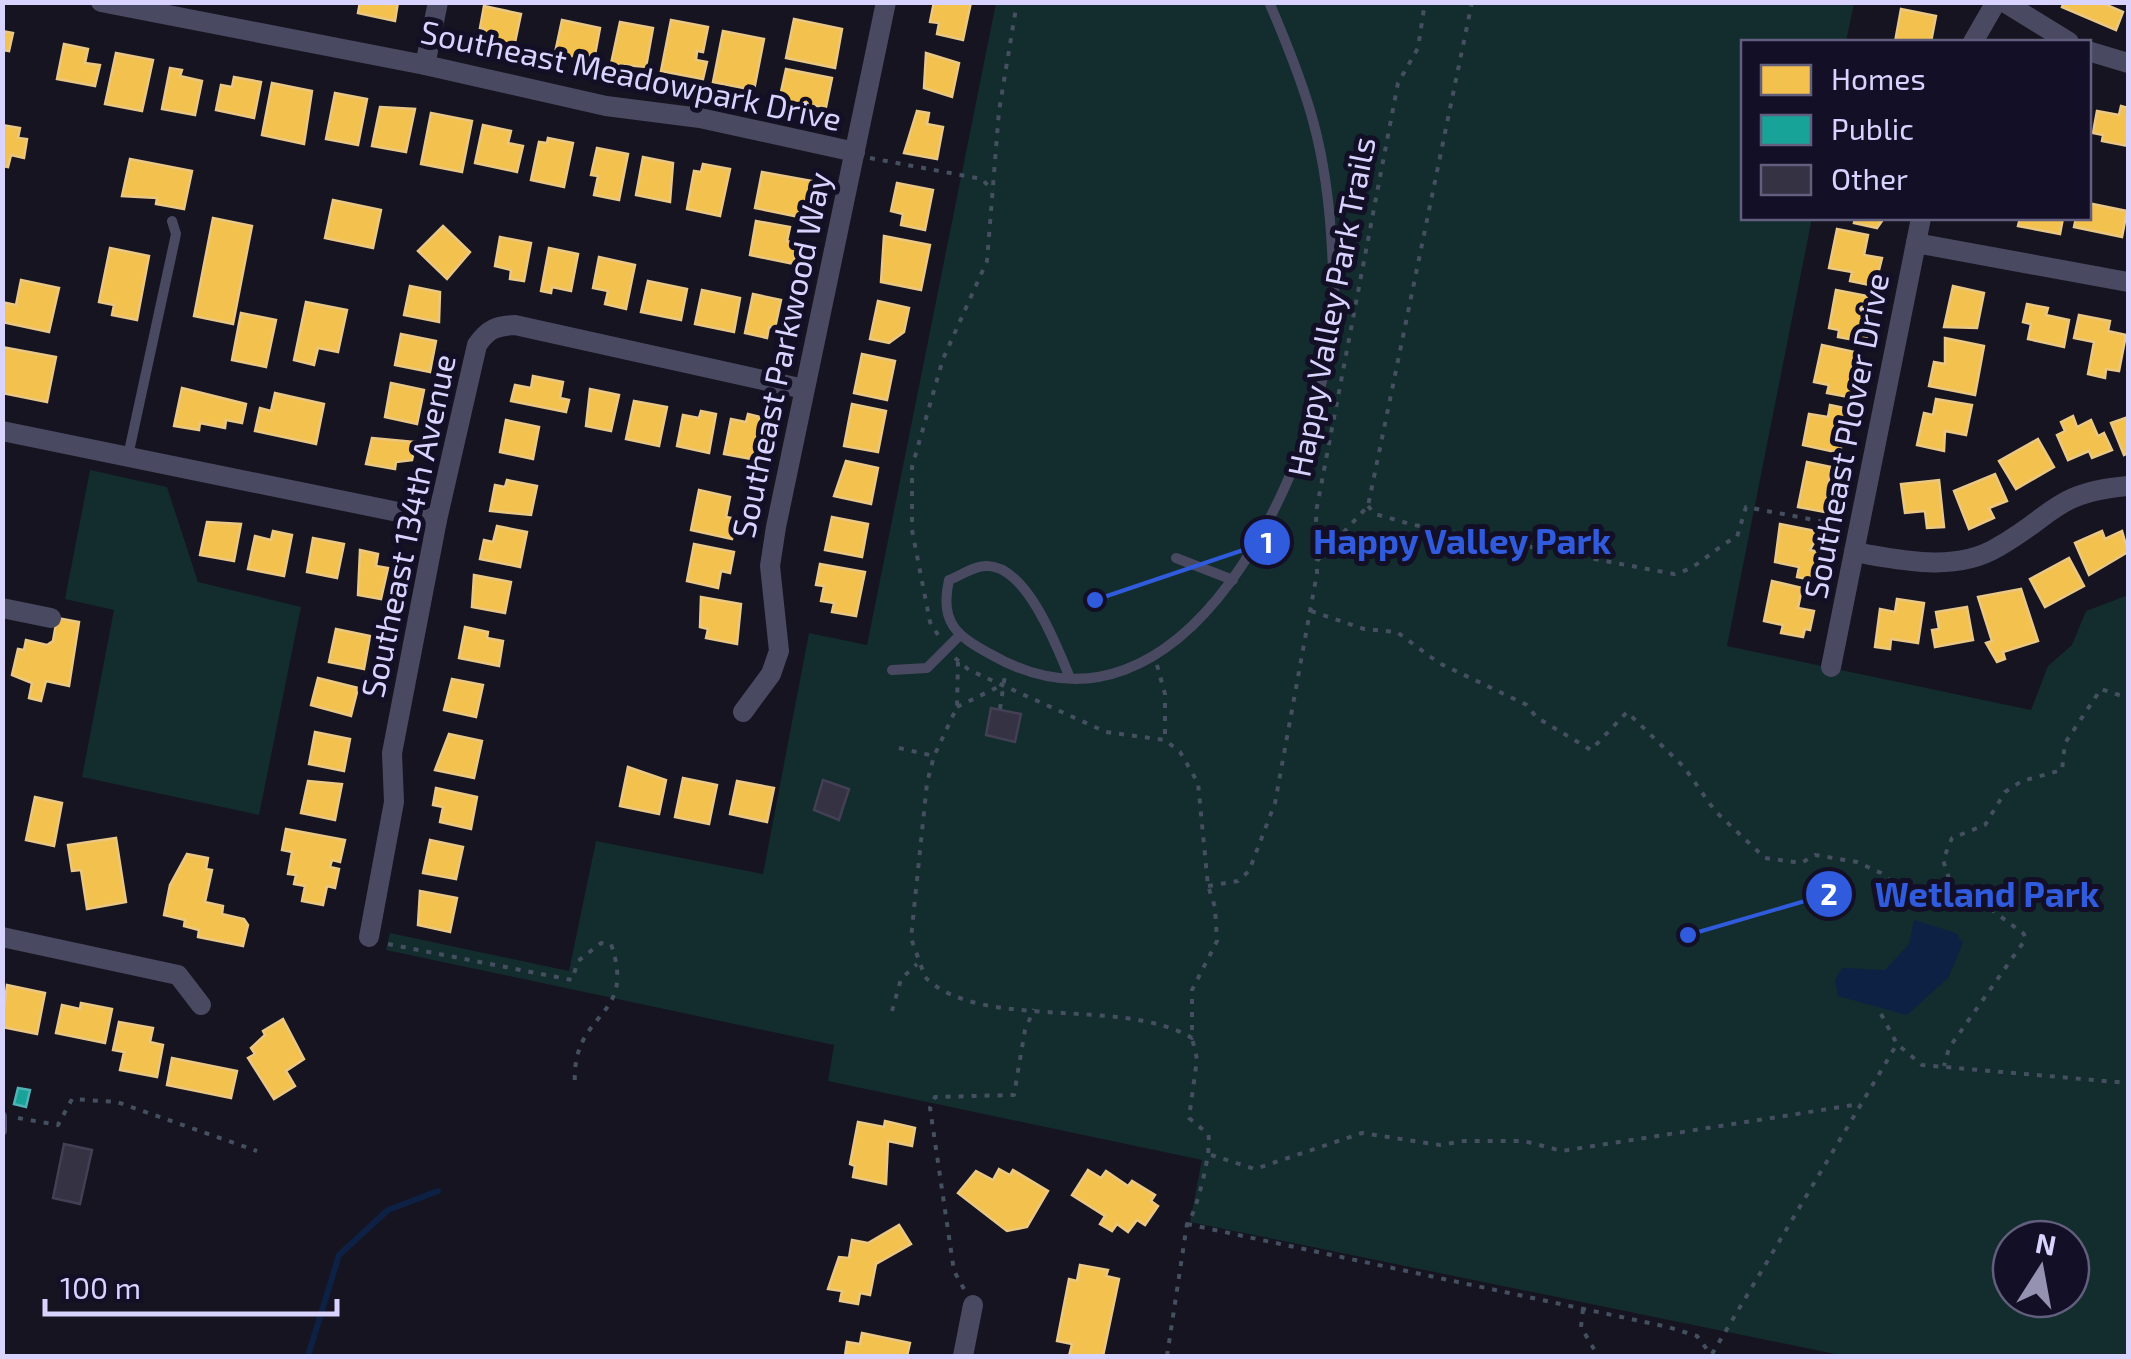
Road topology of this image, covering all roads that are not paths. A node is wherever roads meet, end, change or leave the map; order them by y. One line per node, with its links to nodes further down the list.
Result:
1 (100, 2): 11 (street, Southeast Meadowpark Drive)
2 (438, 2): 11 (street)
3 (886, 2): 12 (street, Southeast Parkwood Way)
4 (1269, 2): 24 (lane)
5 (1996, 2): 7 (street)
6 (2004, 2): 8 (street)
7 (1973, 40)
8 (2066, 40)
9 (2091, 52): 10 (street)
10 (2128, 63)
11 (425, 65): 12 (street, Southeast Meadowpark Drive)
12 (854, 154): 17 (street, Southeast Parkwood Way)
13 (1921, 220): 15 (street, Southeast Plover Drive)
14 (172, 221): 19 (lane)
15 (1916, 243): 16 (street); 22 (street, Southeast Plover Drive)
16 (2128, 282)
17 (804, 388): 21 (street, Southeast 134th Avenue); 31 (street, Southeast Parkwood Way)
18 (2, 431): 19 (street)
19 (128, 456): 21 (street)
20 (2128, 486): 22 (street)
21 (437, 520): 33 (street, Southeast 134th Avenue)
22 (1854, 552): 28 (street, Southeast Plover Drive)
23 (1176, 558): 24 (lane)
24 (1233, 580): 30 (lane)
25 (2, 608): 26 (street)
26 (51, 618)
27 (959, 636): 29 (lane); 30 (lane); 30 (lane)
28 (1830, 667)
29 (892, 670)
30 (1070, 678)
31 (744, 712)
32 (2, 937): 34 (street)
33 (370, 937)
34 (200, 1005)
35 (4, 1116): 36 (lane)
36 (2, 1132)
37 (973, 1305): 38 (street)
38 (963, 1356)

